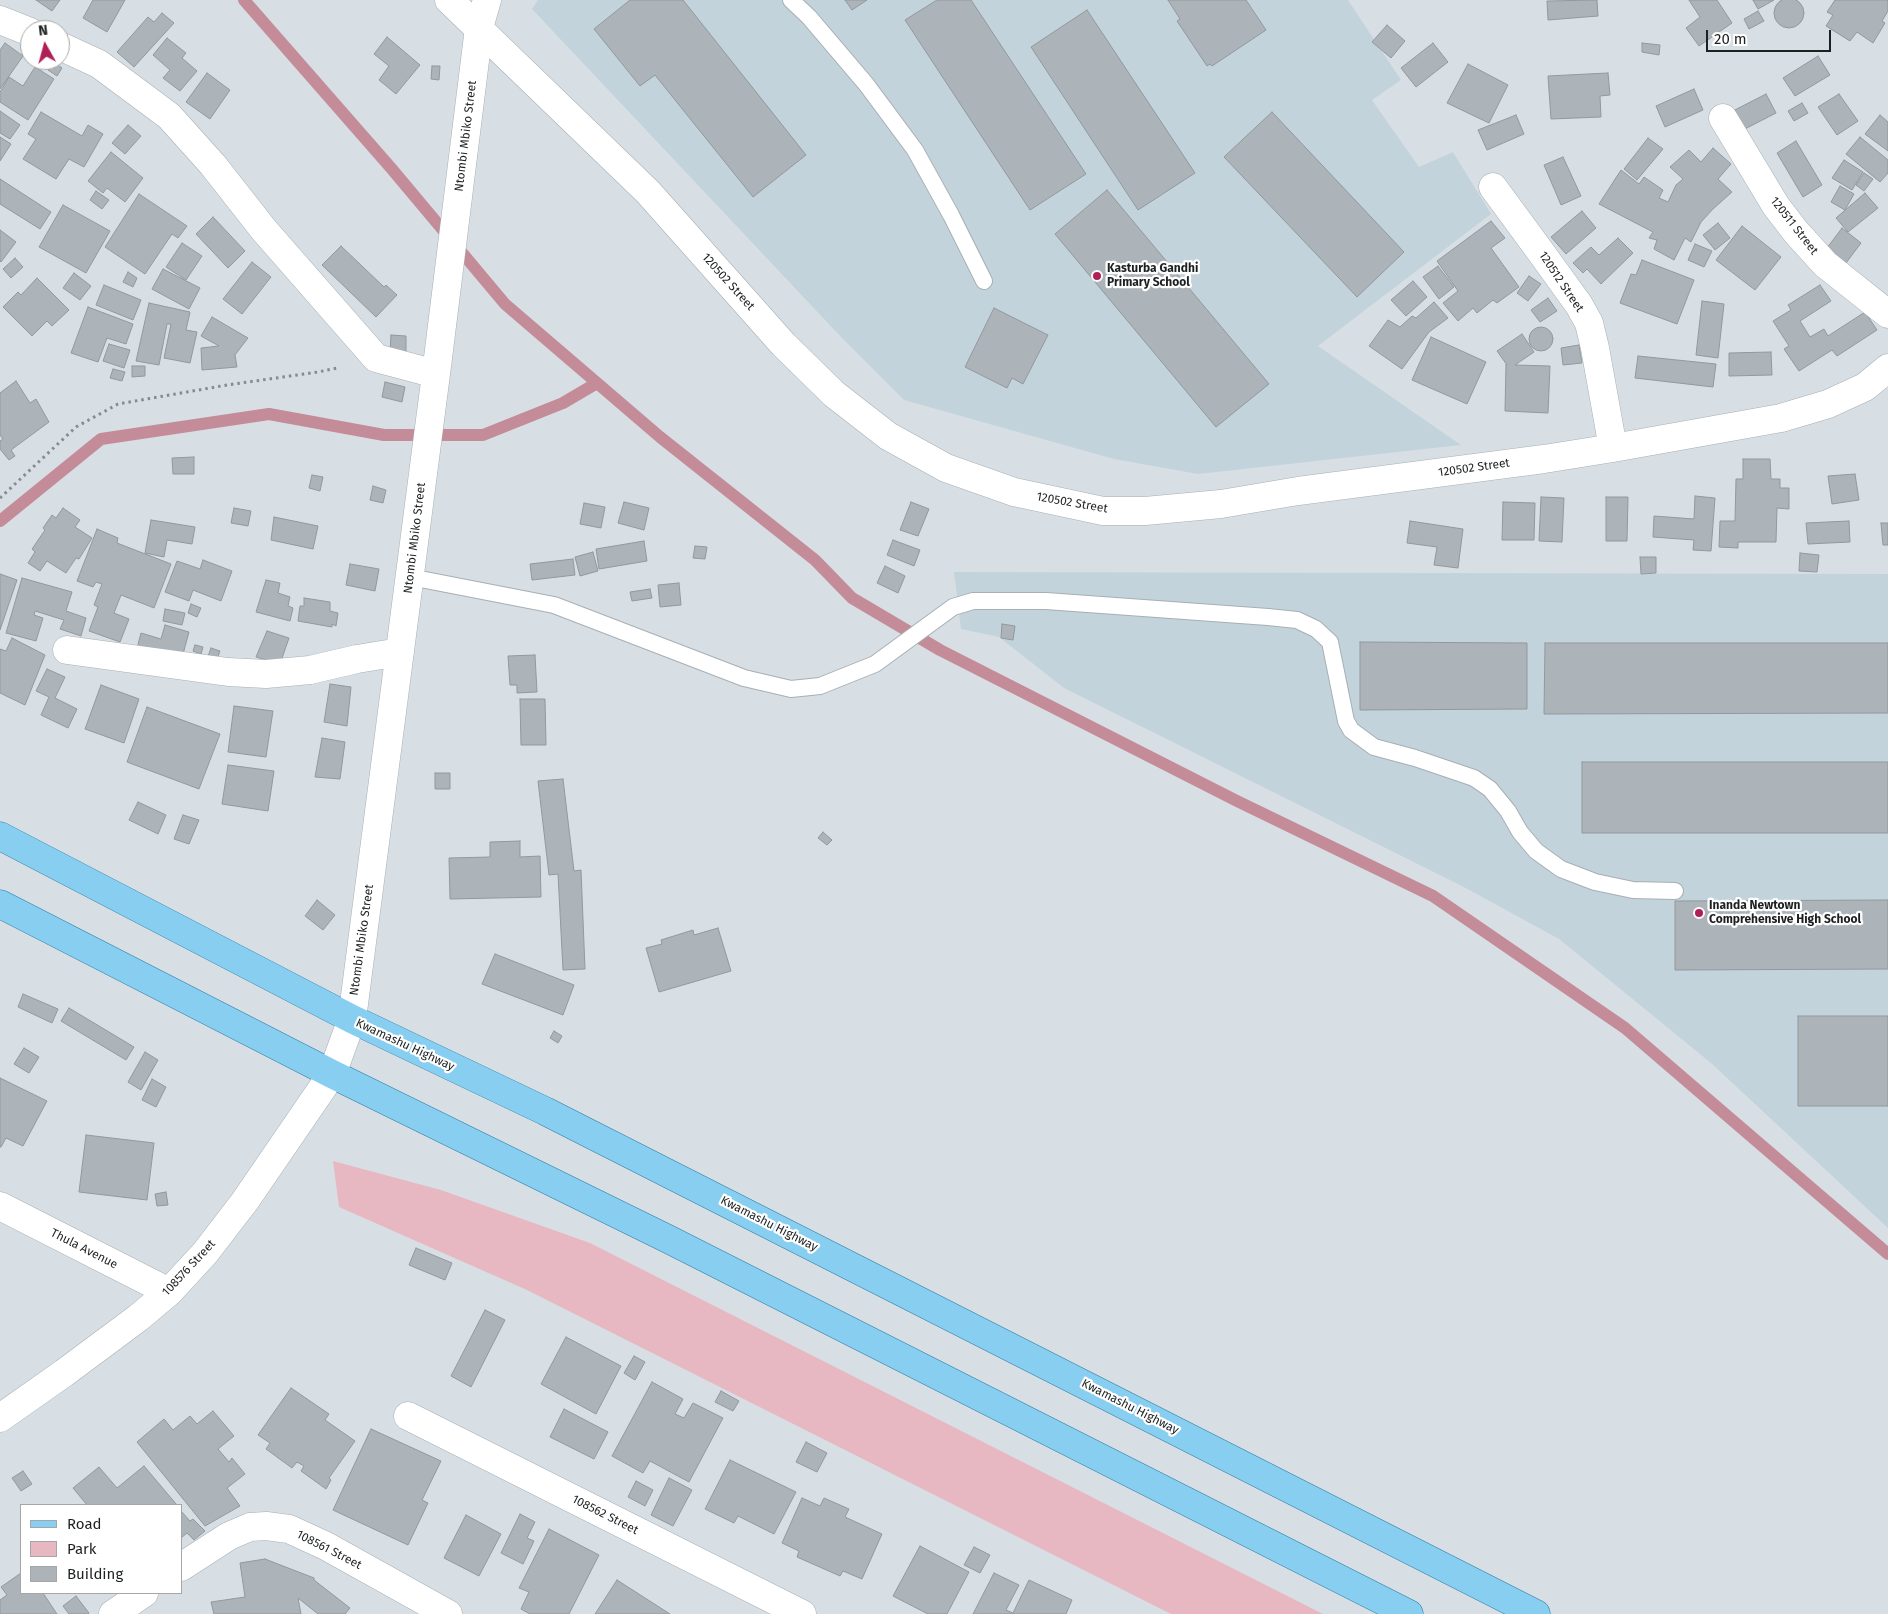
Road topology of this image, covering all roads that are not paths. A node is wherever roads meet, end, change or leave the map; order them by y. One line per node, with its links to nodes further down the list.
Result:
1 (448, 0): 6 (street, 120502 Street)
2 (487, 0): 6 (street, Ntombi Mbiko Street)
3 (791, 0): 10 (lane)
4 (0, 20): 5 (street)
5 (20, 28)
6 (479, 28): 13 (street, Ntombi Mbiko Street); 14 (street, 120502 Street)
7 (70, 51): 13 (street)
8 (1723, 118): 11 (street, 120511 Street)
9 (1493, 187): 14 (street, 120512 Street)
10 (984, 281)
11 (1888, 314)
12 (1888, 368): 14 (street, 120502 Street)
13 (436, 374): 15 (street, Ntombi Mbiko Street)
14 (1613, 448)
15 (410, 577): 17 (street, Ntombi Mbiko Street); 19 (lane)
16 (67, 650): 17 (street)
17 (400, 652): 21 (street, Ntombi Mbiko Street)
18 (0, 836): 21 (main road, Kwamashu Highway)
19 (1675, 891)
20 (0, 904): 22 (main road)
21 (352, 1019): 22 (street, Ntombi Mbiko Street); 33 (main road, Kwamashu Highway)
22 (332, 1074): 24 (street, 108576 Street); 32 (main road)
23 (0, 1206): 24 (street, Thula Avenue)
24 (168, 1292): 26 (street, 108576 Street)
25 (408, 1416): 31 (street, 108562 Street)
26 (0, 1418)
27 (182, 1566): 30 (street, 108561 Street)
28 (143, 1594): 29 (street)
29 (113, 1614)
30 (448, 1614)
31 (802, 1614)
32 (1409, 1614)
33 (1536, 1614)

